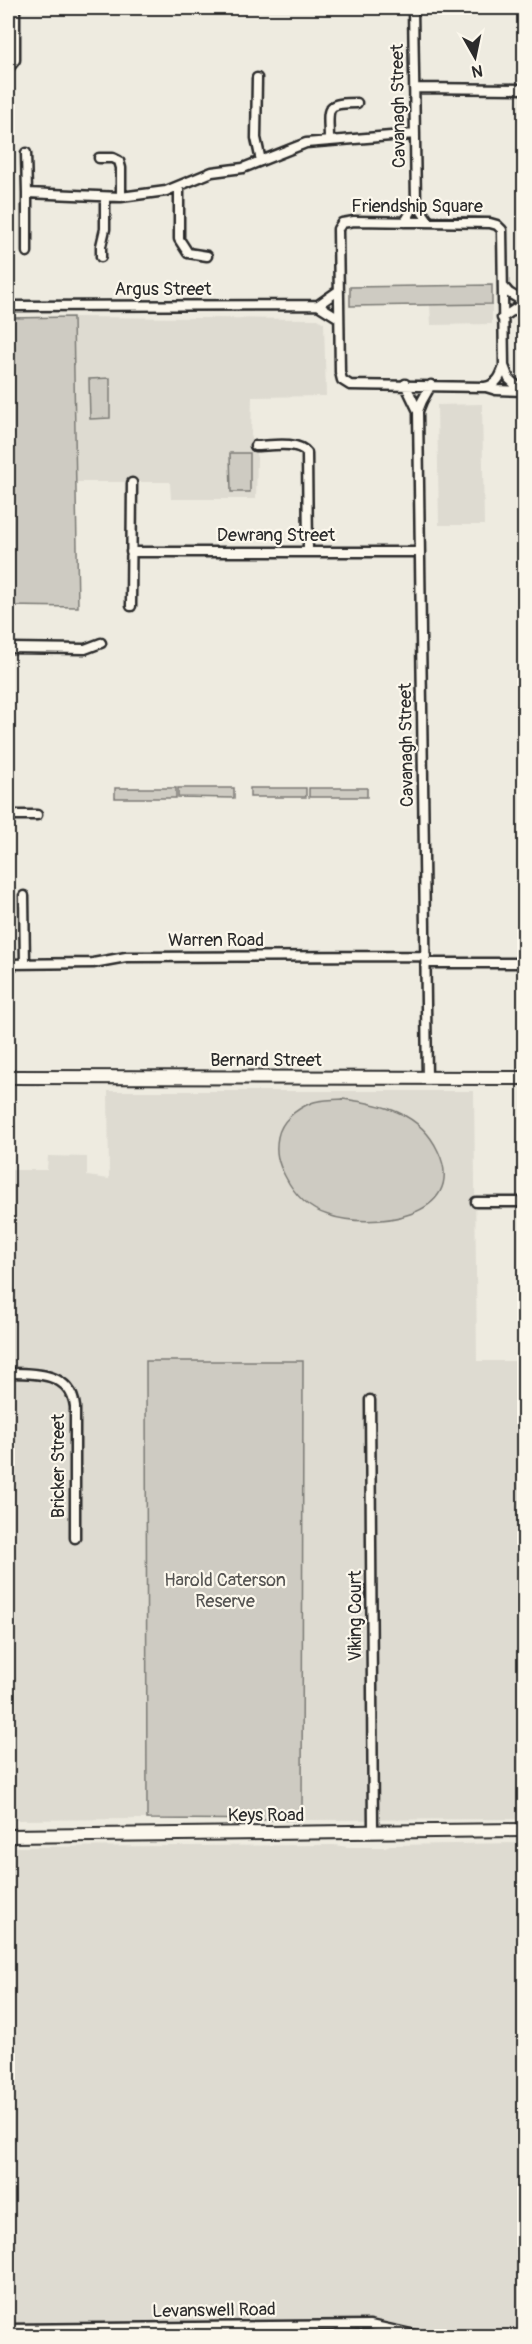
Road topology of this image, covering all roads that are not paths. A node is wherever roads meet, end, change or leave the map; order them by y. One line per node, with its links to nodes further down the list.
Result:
1 (15, 8): 3 (street)
2 (413, 8): 5 (street, Cavanagh Street)
3 (8, 69)
4 (257, 78): 12 (street)
5 (414, 88): 6 (street); 8 (street, Cavanagh Street)
6 (525, 89)
7 (357, 103): 9 (street)
8 (415, 134): 9 (street); 17 (street, Cavanagh Street)
9 (329, 140): 12 (street)
10 (26, 153): 14 (street)
11 (99, 158): 16 (street)
12 (261, 161): 13 (street)
13 (179, 187): 16 (street); 21 (street)
14 (27, 193): 15 (street); 20 (street)
15 (105, 197): 16 (street); 22 (street)
16 (121, 197)
17 (416, 203): 18 (street); 19 (street)
18 (405, 222): 19 (street, Friendship Square); 24 (street, Friendship Square)
19 (429, 222): 23 (street, Friendship Square)
20 (27, 252)
21 (207, 256)
22 (100, 257)
23 (503, 286): 25 (street); 29 (street, Friendship Square)
24 (338, 291): 26 (street); 28 (street, Friendship Square)
25 (525, 303): 29 (street)
26 (318, 305): 27 (street, Argus Street); 28 (street)
27 (8, 306)
28 (339, 318): 31 (street, Friendship Square)
29 (502, 318): 30 (street, Friendship Square)
30 (504, 366): 33 (street); 34 (street)
31 (405, 384): 32 (street, Friendship Square); 35 (street, Cavanagh Street)
32 (432, 385): 33 (street, Friendship Square); 35 (street, Cavanagh Street)
33 (485, 387): 34 (street, Friendship Square)
34 (523, 391)
35 (418, 411): 40 (street, Cavanagh Street)
36 (255, 446): 39 (street)
37 (132, 483): 38 (street)
38 (131, 552): 39 (street, Dewrang Street); 41 (street)
39 (308, 552): 40 (street, Dewrang Street)
40 (420, 552): 47 (street, Cavanagh Street)
41 (131, 606)
42 (101, 643): 43 (street)
43 (8, 648)
44 (8, 815): 45 (street)
45 (37, 815)
46 (24, 896): 50 (street)
47 (426, 960): 49 (street, Warren Road); 50 (street, Warren Road); 52 (street, Cavanagh Street)
48 (8, 963): 50 (street, Warren Road)
49 (525, 963)
50 (25, 964)
51 (8, 1077): 52 (street, Bernard Street)
52 (427, 1078): 53 (street, Bernard Street)
53 (525, 1078)
54 (477, 1202): 55 (street)
55 (525, 1202)
56 (8, 1373): 58 (street, Bricker Street)
57 (370, 1400): 60 (street, Viking Court)
58 (75, 1538)
59 (525, 1830): 60 (street, Keys Road)
60 (373, 1832): 61 (street, Keys Road)
61 (8, 1836)
62 (8, 2329): 63 (street, Levanswell Road)
63 (420, 2337)

